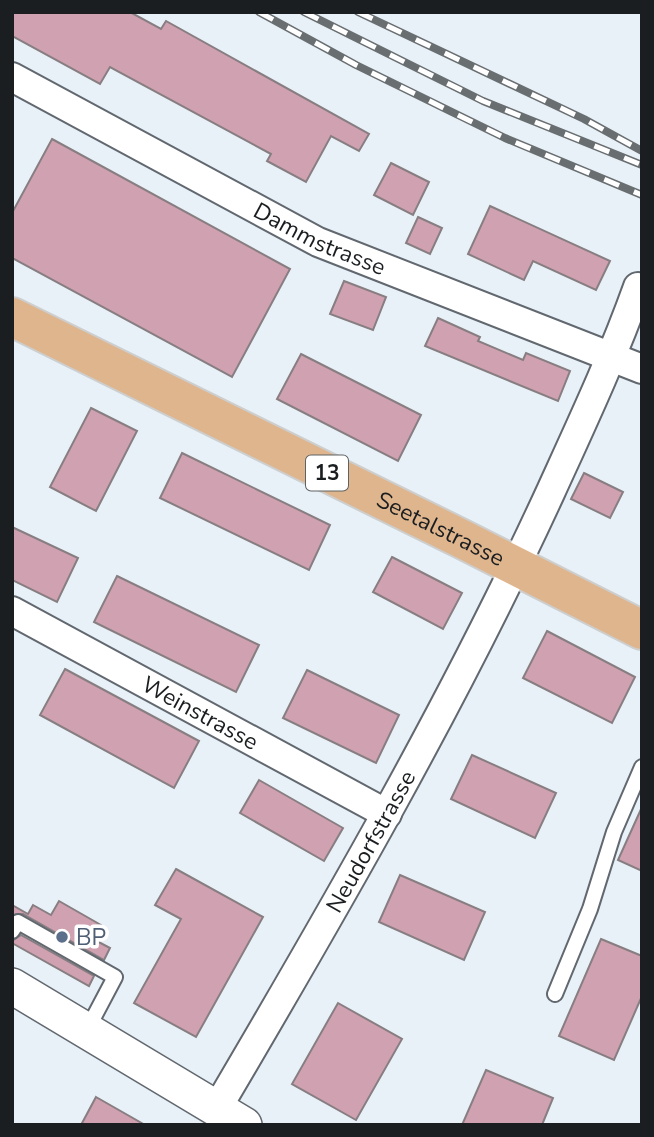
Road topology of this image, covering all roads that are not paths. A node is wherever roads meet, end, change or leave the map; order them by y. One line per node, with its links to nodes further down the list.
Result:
1 (12, 77): 4 (street, Dammstrasse)
2 (638, 286): 4 (street, Neudorfstrasse)
3 (12, 317): 6 (main road, Seetalstrasse / 13)
4 (612, 357): 5 (street, Dammstrasse); 6 (street, Neudorfstrasse)
5 (642, 369)
6 (517, 567): 8 (main road, Seetalstrasse / 13); 10 (street, Neudorfstrasse)
7 (12, 611): 10 (street, Weinstrasse)
8 (642, 630)
9 (642, 766): 13 (lane)
10 (387, 814): 15 (street, Neudorfstrasse)
11 (12, 931): 14 (lane)
12 (12, 986): 14 (street)
13 (555, 994)
14 (86, 1031): 15 (street)
15 (230, 1117)

